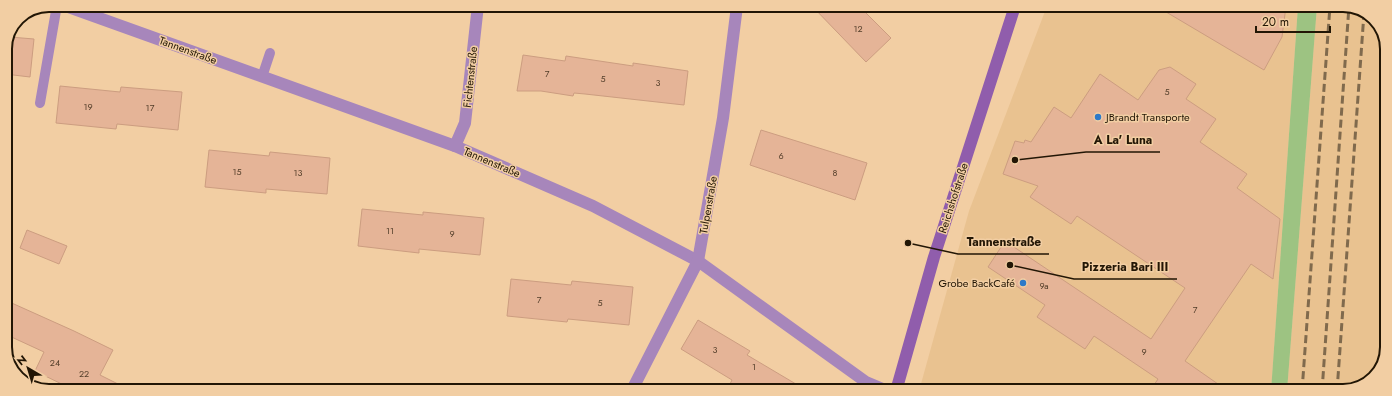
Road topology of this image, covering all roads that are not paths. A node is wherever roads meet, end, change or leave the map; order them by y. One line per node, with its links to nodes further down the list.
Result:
1 (56, 12): 8 (lane)
2 (99, 12): 7 (street, Tannenstraße)
3 (477, 12): 9 (street, Fichtenstraße)
4 (736, 12): 10 (street, Tulpenstraße)
5 (1013, 12): 13 (street, Reichshofstraße)
6 (270, 53): 7 (lane)
7 (262, 77): 9 (street, Tannenstraße)
8 (40, 103)
9 (455, 146): 10 (street, Tannenstraße)
10 (698, 261): 11 (street, Tulpenstraße); 12 (street, Tannenstraße)
11 (635, 384)
12 (871, 384)
13 (898, 384)

